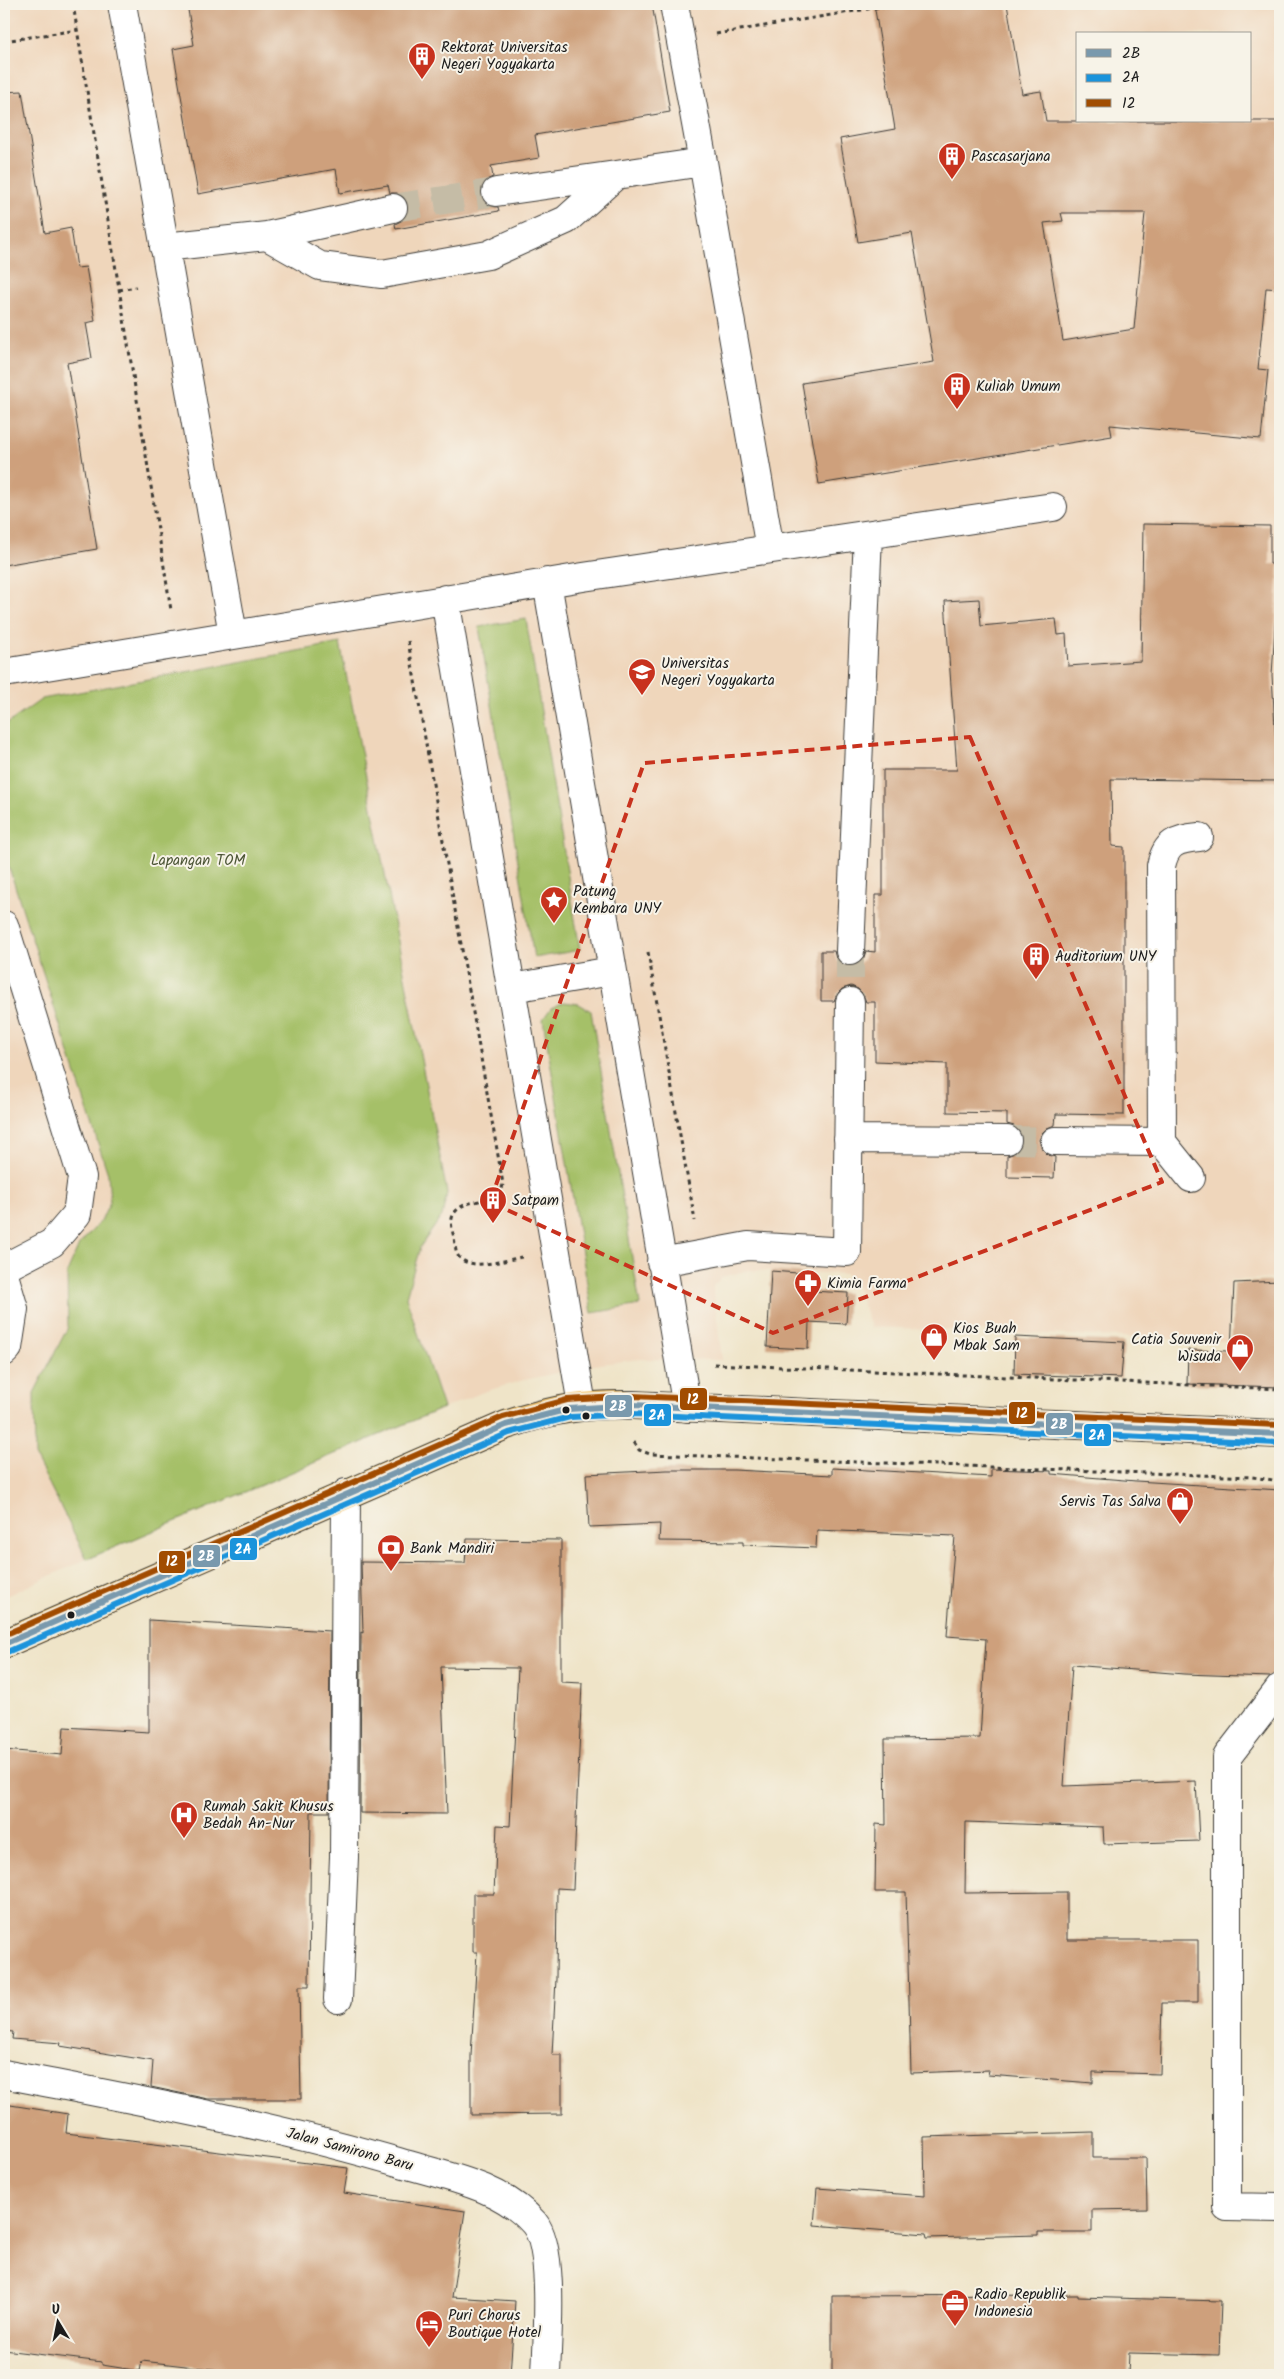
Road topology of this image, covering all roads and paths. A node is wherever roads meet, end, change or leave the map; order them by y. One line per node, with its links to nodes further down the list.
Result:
1 (73, 4): 5 (path)
2 (122, 4): 13 (street)
3 (674, 4): 6 (street)
4 (898, 4): 6 (path)
5 (77, 30): 7 (path); 21 (path)
6 (680, 40): 8 (street)
7 (4, 41)
8 (703, 162): 9 (street); 16 (street)
9 (616, 175): 10 (street); 12 (street)
10 (496, 192)
11 (392, 208): 12 (street)
12 (267, 236): 13 (street)
13 (164, 247): 20 (street)
14 (1053, 508): 15 (street)
15 (868, 534): 16 (street); 25 (street)
16 (770, 548): 17 (street)
17 (547, 582): 18 (street); 26 (street)
18 (445, 599): 19 (street); 27 (street)
19 (402, 606): 20 (street); 34 (path)
20 (233, 634): 21 (street)
21 (176, 643): 22 (street)
22 (4, 673)
23 (1199, 837): 32 (street)
24 (4, 925): 36 (street)
25 (850, 951)
26 (612, 971): 27 (street); 35 (street)
27 (512, 988): 34 (street)
28 (850, 1002): 29 (street)
29 (848, 1139): 30 (street); 35 (street)
30 (1007, 1140)
31 (1055, 1142): 32 (street)
32 (1162, 1142): 33 (street)
33 (1192, 1178)
34 (555, 1251): 41 (street)
35 (661, 1262): 39 (street)
36 (4, 1268)
37 (4, 1275): 38 (street)
38 (4, 1352)
39 (679, 1362): 40 (path); 42 (street)
40 (1280, 1389)
41 (582, 1405): 42 (main road); 46 (main road)
42 (687, 1408): 43 (main road)
43 (1280, 1434)
44 (634, 1442): 45 (path)
45 (1280, 1481)
46 (346, 1493): 47 (main road); 49 (street)
47 (4, 1644)
48 (1280, 1688): 51 (street)
49 (338, 1999)
50 (4, 2074): 52 (street, Jalan Samirono Baru)
51 (1280, 2208)
52 (546, 2375)

